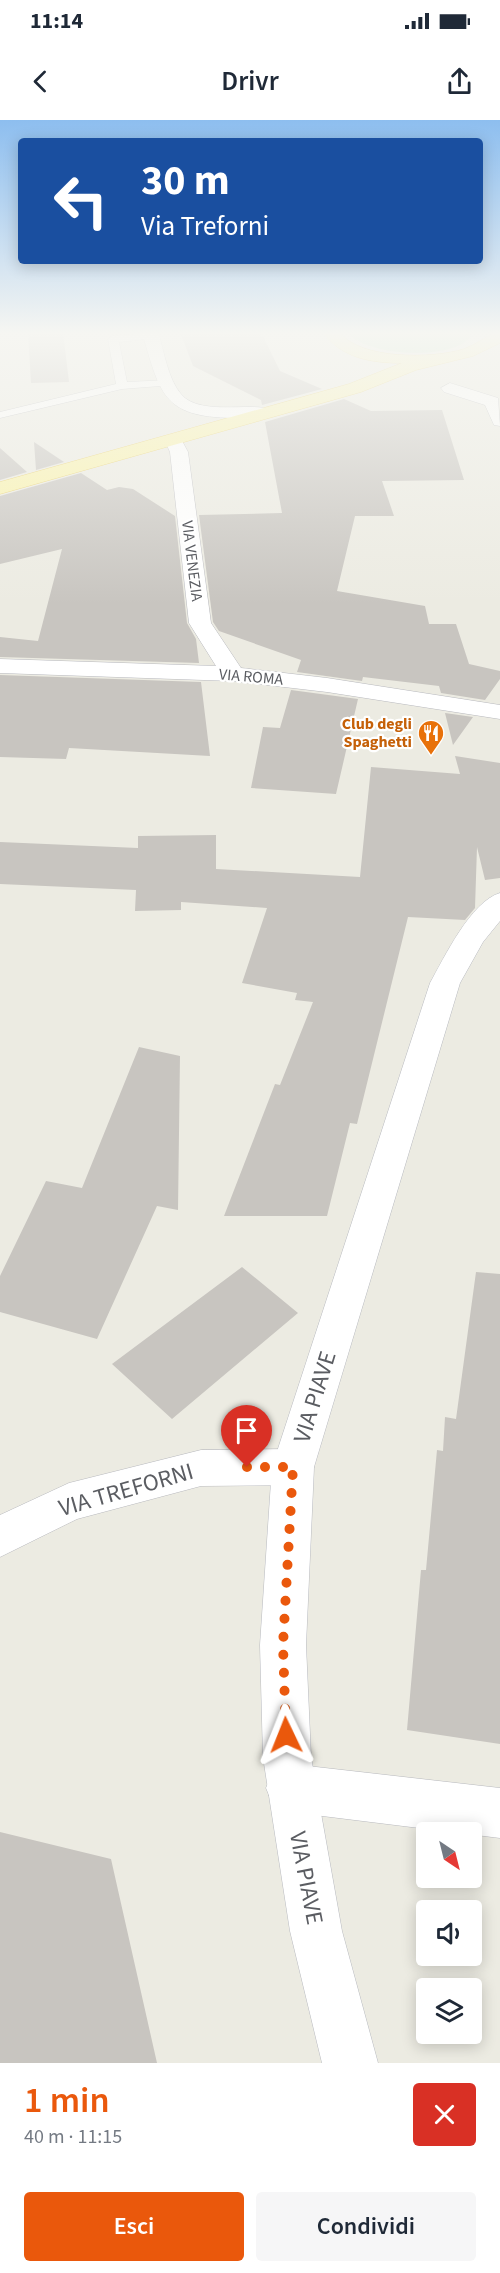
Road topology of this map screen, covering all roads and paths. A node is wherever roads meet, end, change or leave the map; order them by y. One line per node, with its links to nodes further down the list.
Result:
1 (231, 423): 2 (main road)
2 (173, 439): 3 (main road); 5 (street, VIA VENEZIA)
3 (0, 488)
4 (0, 666): 5 (street, VIA ROMA)
5 (233, 674): 6 (street, VIA ROMA)
6 (500, 712)
7 (500, 902): 8 (street, VIA PIAVE)
8 (293, 1467): 9 (street, VIA TREFORNI); 10 (street, VIA PIAVE)
9 (0, 1537)
10 (290, 1788): 11 (street); 12 (street, VIA PIAVE)
11 (500, 1813)
12 (350, 2063)

